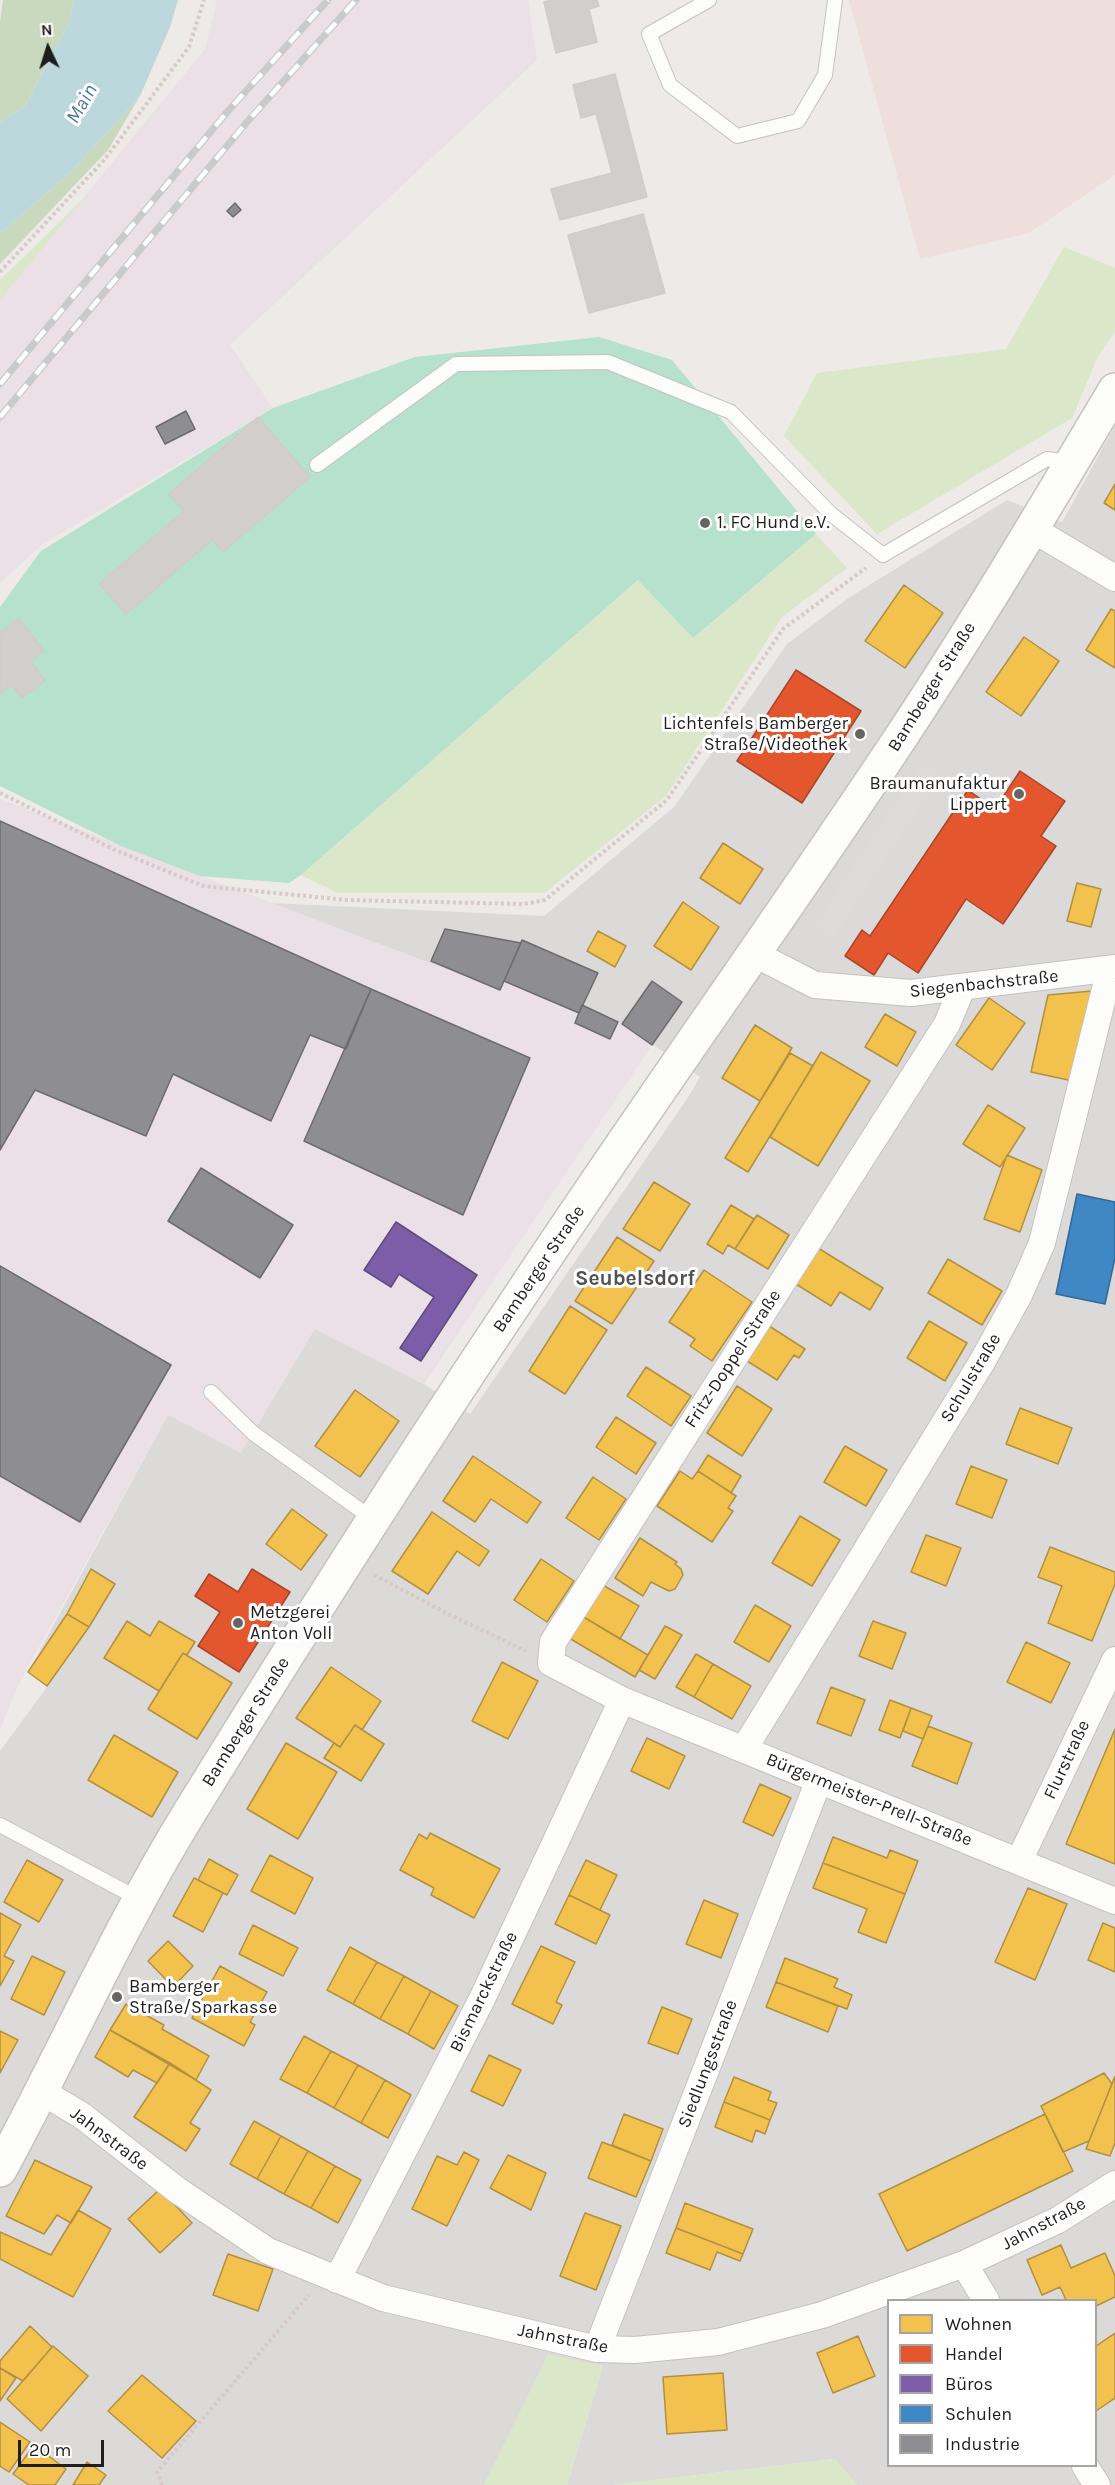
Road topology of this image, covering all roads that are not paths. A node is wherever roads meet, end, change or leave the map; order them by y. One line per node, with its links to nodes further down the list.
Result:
1 (709, 0): 2 (lane)
2 (835, 0)
3 (1115, 390): 4 (street, Bamberger Straße)
4 (1072, 462): 5 (lane); 6 (street, Bamberger Straße)
5 (317, 465)
6 (1032, 529): 7 (street); 8 (street, Bamberger Straße)
7 (1115, 578)
8 (753, 953): 10 (street, Siegenbachstraße); 12 (street, Bamberger Straße)
9 (1113, 969): 10 (street, Siegenbachstraße); 15 (street, Schulstraße)
10 (963, 988): 14 (street, Fritz-Doppel-Straße)
11 (211, 1392): 12 (lane)
12 (374, 1520): 19 (street, Bamberger Straße)
13 (1115, 1660): 18 (street, Flurstraße)
14 (622, 1700): 15 (street, Bürgermeister-Prell-Straße); 25 (street, Bismarckstraße)
15 (744, 1749): 16 (street, Bürgermeister-Prell-Straße)
16 (819, 1780): 18 (street, Bürgermeister-Prell-Straße); 27 (street, Siedlungsstraße)
17 (0, 1825): 19 (lane)
18 (1019, 1861): 20 (street, Bürgermeister-Prell-Straße)
19 (141, 1900): 21 (street, Bamberger Straße)
20 (1115, 1901)
21 (42, 2092): 22 (street, Bamberger Straße); 25 (street, Jahnstraße)
22 (3, 2155)
23 (1115, 2184): 24 (street, Jahnstraße)
24 (964, 2264): 26 (street); 27 (street, Jahnstraße)
25 (331, 2278): 27 (street, Jahnstraße)
26 (985, 2299)
27 (597, 2349)
28 (1086, 2467): 29 (street)
29 (1097, 2485)

